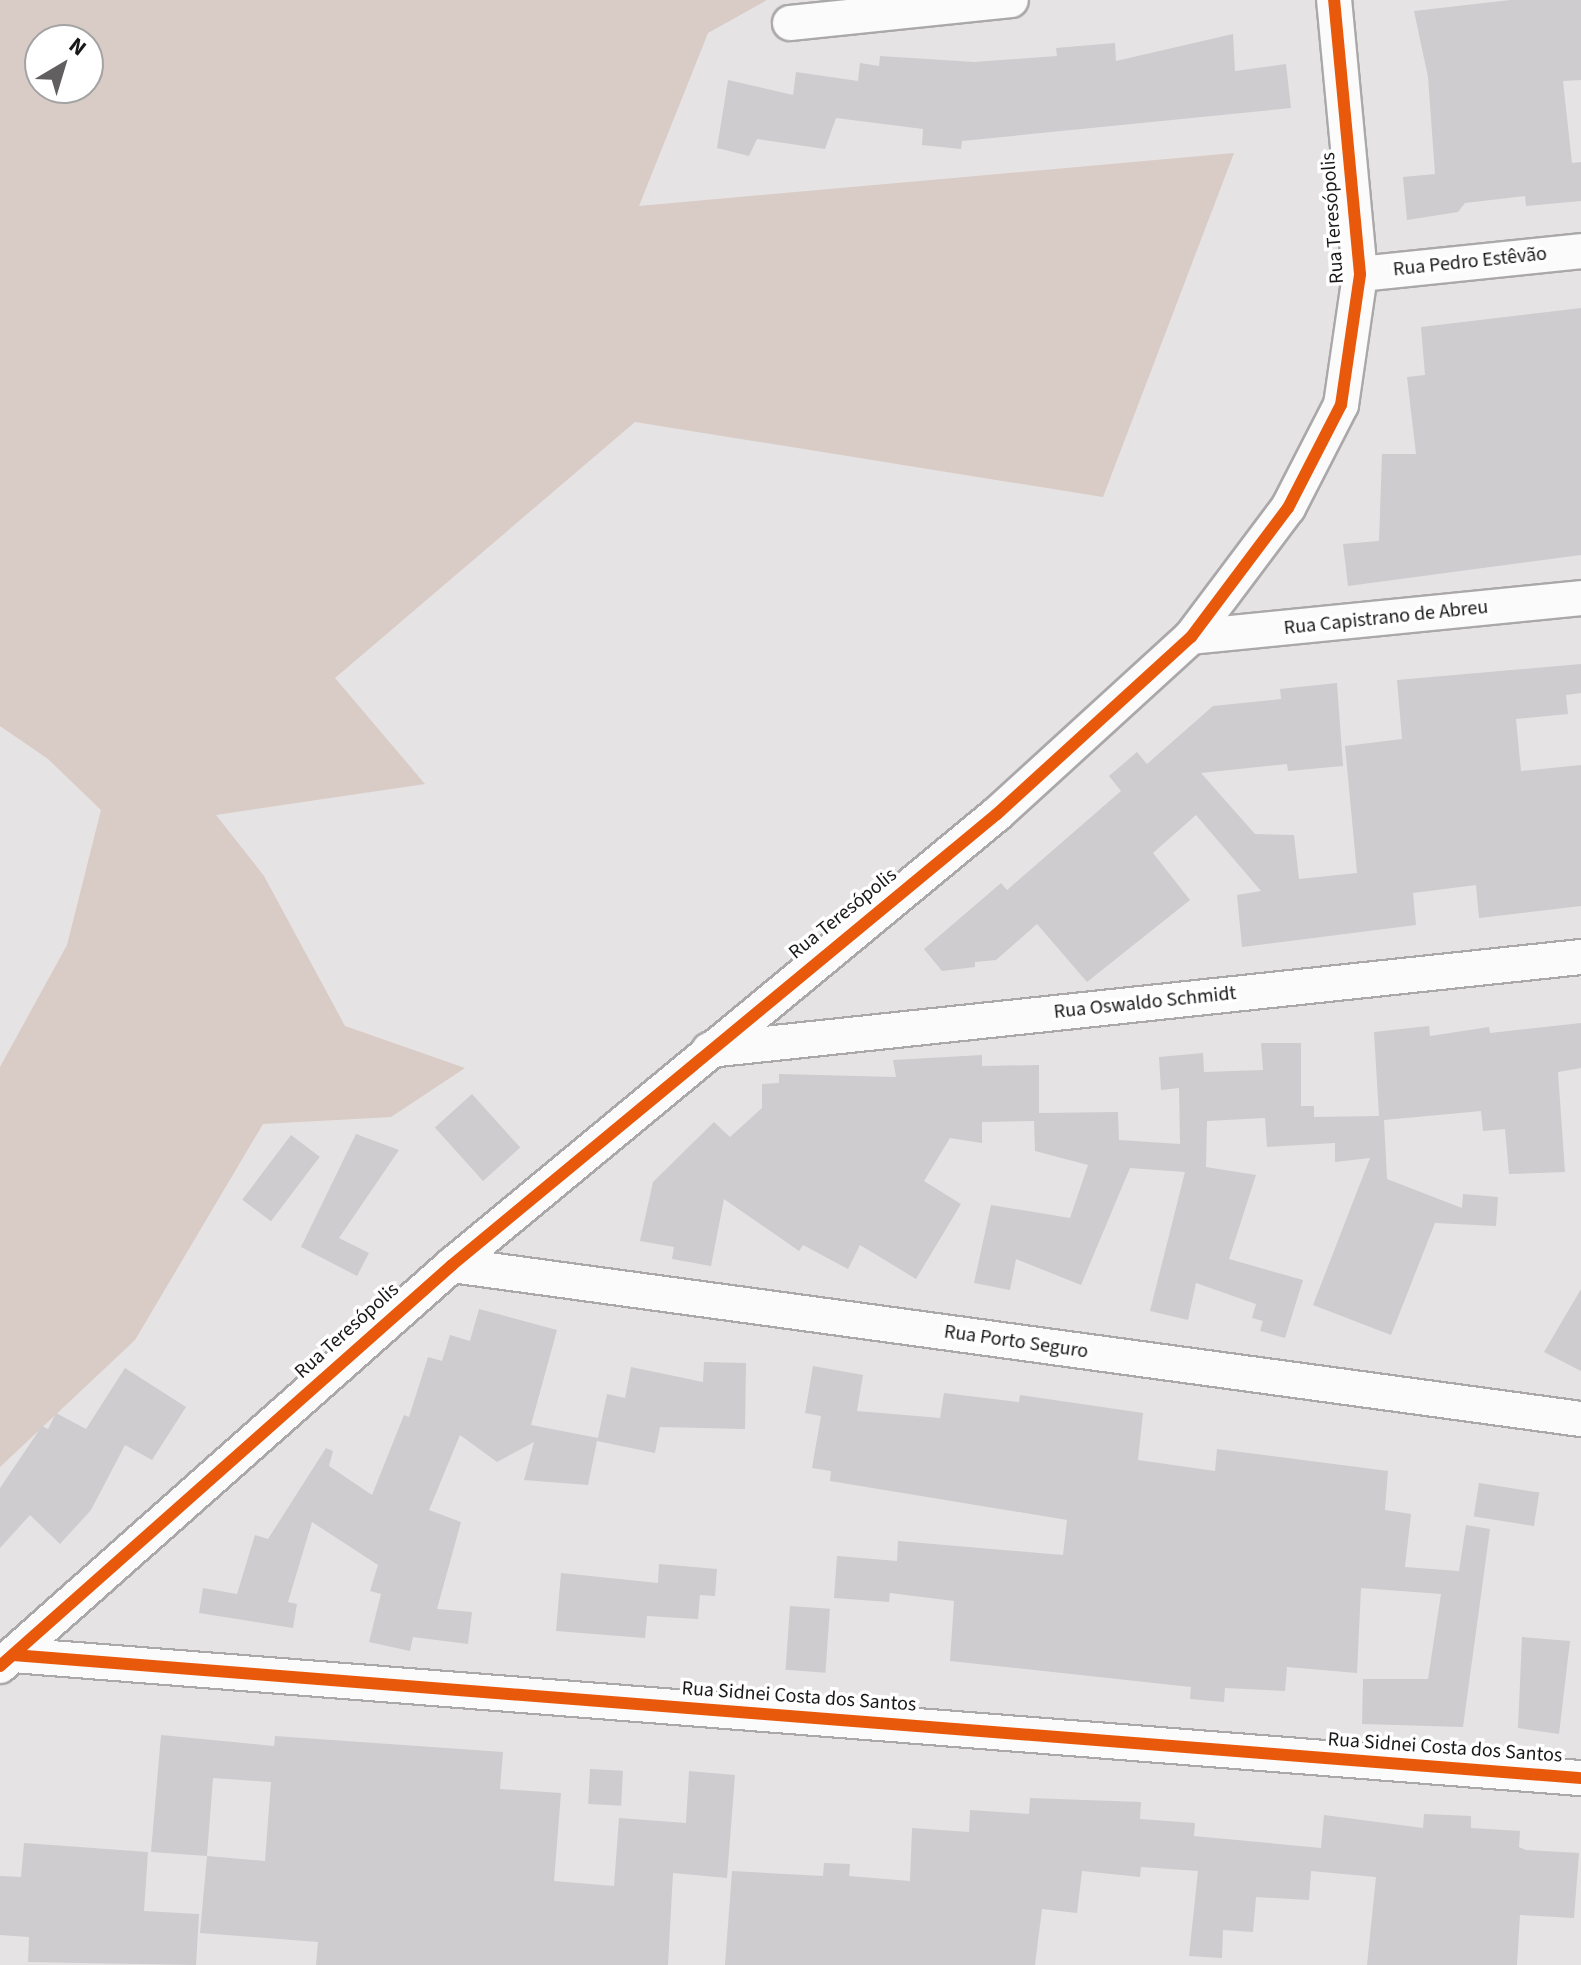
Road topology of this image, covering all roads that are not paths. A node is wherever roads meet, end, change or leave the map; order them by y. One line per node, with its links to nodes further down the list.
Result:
1 (1011, 0): 3 (street)
2 (1334, 0): 5 (street, Rua Teresópolis)
3 (790, 23)
4 (1581, 251): 5 (street, Rua Pedro Estêvão)
5 (1360, 274): 7 (street, Rua Teresópolis)
6 (1581, 598): 7 (street, Rua Capistrano de Abreu)
7 (1191, 637): 9 (street, Rua Teresópolis)
8 (1581, 957): 9 (street, Rua Oswaldo Schmidt)
9 (709, 1050): 10 (street, Rua Teresópolis)
10 (452, 1265): 11 (street, Rua Porto Seguro); 12 (street, Rua Teresópolis)
11 (1581, 1419)
12 (7, 1661): 13 (street, Rua Sidnei Costa dos Santos)
13 (1581, 1778)

